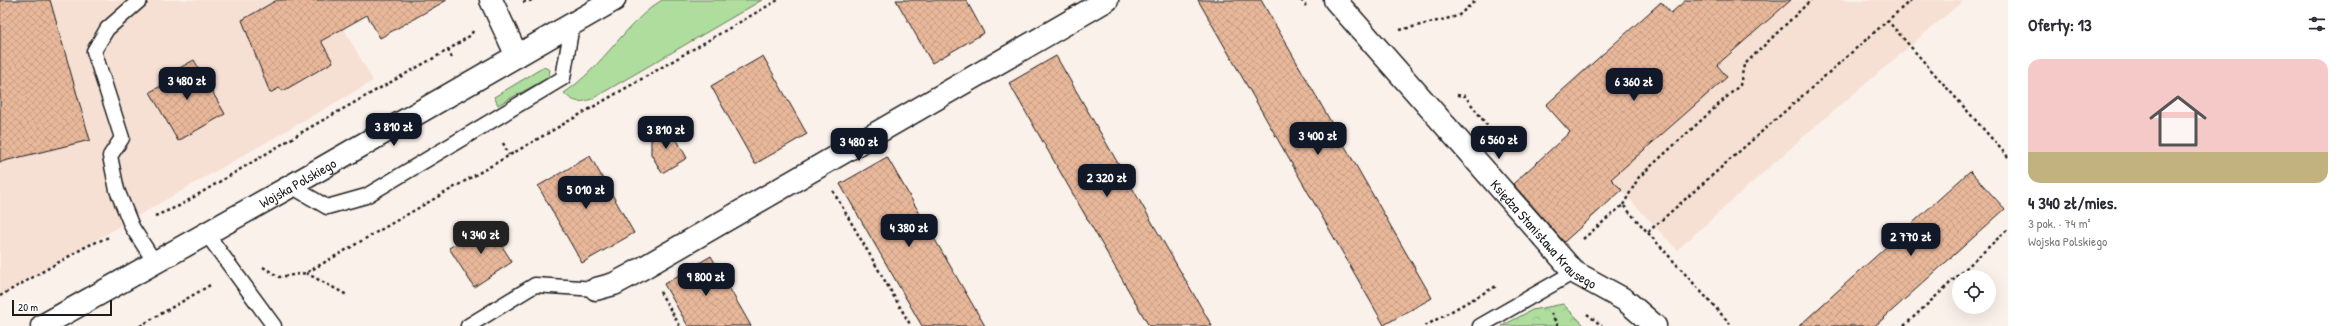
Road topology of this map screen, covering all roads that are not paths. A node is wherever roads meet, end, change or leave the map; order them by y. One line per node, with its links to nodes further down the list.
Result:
1 (140, 0): 10 (lane)
2 (491, 0): 7 (street)
3 (614, 0): 6 (street, Wojska Polskiego)
4 (1107, 0): 12 (street)
5 (1335, 0): 11 (street, Księdza Stanisława Krausego)
6 (572, 25): 7 (street, Wojska Polskiego); 8 (lane)
7 (517, 56): 8 (street, Wojska Polskiego)
8 (291, 186): 9 (street, Wojska Polskiego)
9 (206, 233): 10 (street, Wojska Polskiego); 14 (lane)
10 (154, 261): 13 (street, Wojska Polskiego)
11 (1574, 272): 16 (lane); 17 (street, Księdza Stanisława Krausego)
12 (596, 289): 15 (lane)
13 (42, 326)
14 (274, 326)
15 (468, 326)
16 (1480, 326)
17 (1655, 326)

